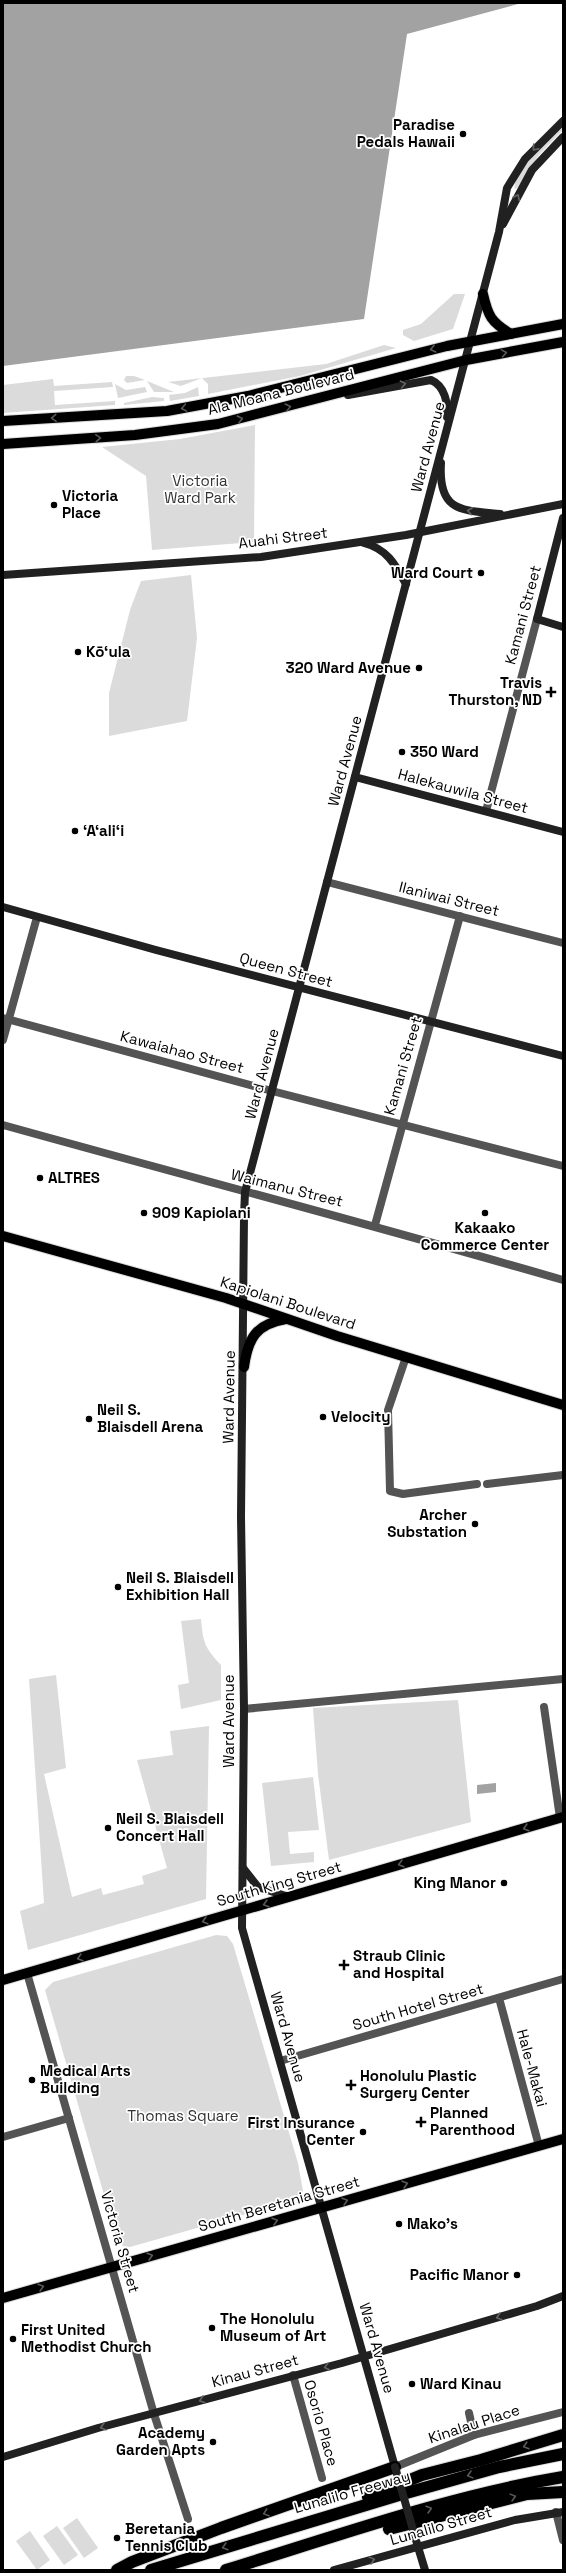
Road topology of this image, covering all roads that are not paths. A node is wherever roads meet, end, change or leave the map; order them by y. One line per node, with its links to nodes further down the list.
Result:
1 (563, 121): 3 (main road, Ward Avenue, one-way to 3)
2 (563, 137): 3 (main road, Ward Avenue, one-way to 2)
3 (499, 232): 4 (main road, Ward Avenue)
4 (483, 294): 6 (main road); 7 (main road, Ward Avenue)
5 (563, 324): 6 (main road, Ala Moana Boulevard)
6 (511, 334): 7 (main road, Ala Moana Boulevard)
7 (471, 341): 9 (main road, Ward Avenue); 11 (main road, Ala Moana Boulevard, one-way to 11)
8 (563, 342): 9 (main road, Ala Moana Boulevard, one-way to 8)
9 (466, 360): 10 (main road, Ala Moana Boulevard); 12 (main road, Ward Avenue)
10 (310, 401): 12 (main road, one-way to 12); 13 (main road, Ala Moana Boulevard, one-way to 10)
11 (3, 421)
12 (444, 442): 15 (main road, one-way to 12); 17 (main road, Ward Avenue)
13 (3, 444)
14 (563, 504): 15 (main road, Auahi Street)
15 (509, 515): 17 (main road, Auahi Street)
16 (563, 518): 21 (main road, Kamani Street)
17 (420, 532): 18 (main road, Auahi Street); 20 (main road, Ward Avenue)
18 (361, 542): 19 (main road, Auahi Street); 20 (main road)
19 (3, 576)
20 (406, 584): 23 (main road, Ward Avenue)
21 (536, 620): 22 (main road); 24 (street, Kamani Street)
22 (563, 627)
23 (355, 777): 24 (main road, Halekauwila Street); 26 (main road, Ward Avenue)
24 (486, 811): 25 (main road, Halekauwila Street)
25 (563, 832)
26 (327, 882): 28 (street, Ilaniwai Street); 31 (main road, Ward Avenue)
27 (3, 907): 29 (main road, Queen Street)
28 (460, 916): 30 (street, Ilaniwai Street); 33 (street, Kamani Street)
29 (37, 917): 31 (main road, Queen Street); 32 (street)
30 (563, 944)
31 (299, 987): 33 (main road, Queen Street); 36 (main road, Ward Avenue)
32 (7, 1019): 34 (street); 36 (street, Kawaiahao Street)
33 (430, 1021): 35 (main road, Queen Street); 37 (street, Kamani Street)
34 (3, 1040)
35 (563, 1056)
36 (272, 1091): 37 (street, Kawaiahao Street); 40 (main road, Ward Avenue)
37 (401, 1123): 39 (street, Kawaiahao Street); 41 (street, Kamani Street)
38 (3, 1125): 40 (street, Waimanu Street)
39 (563, 1166)
40 (245, 1192): 41 (street, Waimanu Street); 44 (main road, Ward Avenue)
41 (375, 1225): 43 (street, Waimanu Street)
42 (3, 1236): 44 (main road, Kapiolani Boulevard)
43 (563, 1280)
44 (244, 1304): 45 (main road, Kapiolani Boulevard); 47 (main road, Ward Avenue)
45 (288, 1319): 46 (main road, Kapiolani Boulevard); 47 (main road)
46 (406, 1357): 48 (main road, Kapiolani Boulevard); 50 (street)
47 (244, 1367): 54 (main road, Ward Avenue)
48 (563, 1405)
49 (563, 1475): 51 (street)
50 (477, 1484)
51 (487, 1484)
52 (563, 1679): 54 (street)
53 (544, 1707): 55 (street)
54 (244, 1708): 56 (main road, Ward Avenue)
55 (561, 1818): 57 (main road, South King Street, one-way to 57)
56 (243, 1868): 57 (main road); 58 (main road, Ward Avenue)
57 (289, 1897): 58 (main road, South King Street, one-way to 58)
58 (242, 1910): 59 (main road, South King Street, one-way to 59); 63 (main road, Ward Avenue)
59 (27, 1973): 61 (main road, South King Street); 64 (street, Victoria Street)
60 (563, 1979): 62 (street, South Hotel Street)
61 (3, 1980)
62 (499, 1998): 63 (street, South Hotel Street); 67 (street, Hale-Makai)
63 (280, 2061): 68 (main road, Ward Avenue)
64 (69, 2118): 65 (street); 69 (street, Victoria Street)
65 (3, 2137)
66 (563, 2139): 67 (main road, South Beretania Street)
67 (538, 2146): 68 (main road, South Beretania Street, one-way to 67)
68 (322, 2207): 69 (main road, South Beretania Street, one-way to 68); 74 (main road, Ward Avenue)
69 (112, 2267): 71 (main road, South Beretania Street, one-way to 69); 78 (street, Victoria Street)
70 (563, 2296): 73 (main road, Kinau Street)
71 (3, 2298)
72 (563, 2301): 73 (main road, Kinau Street)
73 (537, 2306): 74 (main road, Kinau Street, one-way to 74)
74 (364, 2355): 75 (main road, Kinau Street, one-way to 75); 83 (main road, Ward Avenue)
75 (293, 2375): 78 (main road, Kinau Street, one-way to 78); 85 (street, Osorio Place)
76 (563, 2412): 79 (street, Kinalau Place)
77 (469, 2413): 79 (street)
78 (154, 2414): 82 (main road, Kinau Street, one-way to 82); 88 (street, Victoria Street)
79 (474, 2435): 83 (street, Kinalau Place)
80 (563, 2435): 89 (highway, one-way to 89)
81 (563, 2454): 89 (highway, Lunalilo Freeway, one-way to 89)
82 (3, 2457)
83 (395, 2467): 91 (main road, Ward Avenue, bridge); 93 (highway, one-way to 93)
84 (563, 2477): 92 (highway, one-way to 84)
85 (322, 2478)
86 (563, 2492): 92 (highway, one-way to 86)
87 (559, 2512): 90 (street); 91 (main road, Lunalilo Street)
88 (188, 2519)
89 (303, 2523): 94 (highway, Lunalilo Freeway, one-way to 94)
90 (563, 2540)
91 (418, 2547): 96 (main road, Lunalilo Street, one-way to 91); 97 (main road, Ward Avenue)
92 (258, 2560): 95 (highway)
93 (117, 2570)
94 (152, 2570)
95 (226, 2570)
96 (334, 2570)
97 (425, 2570)

